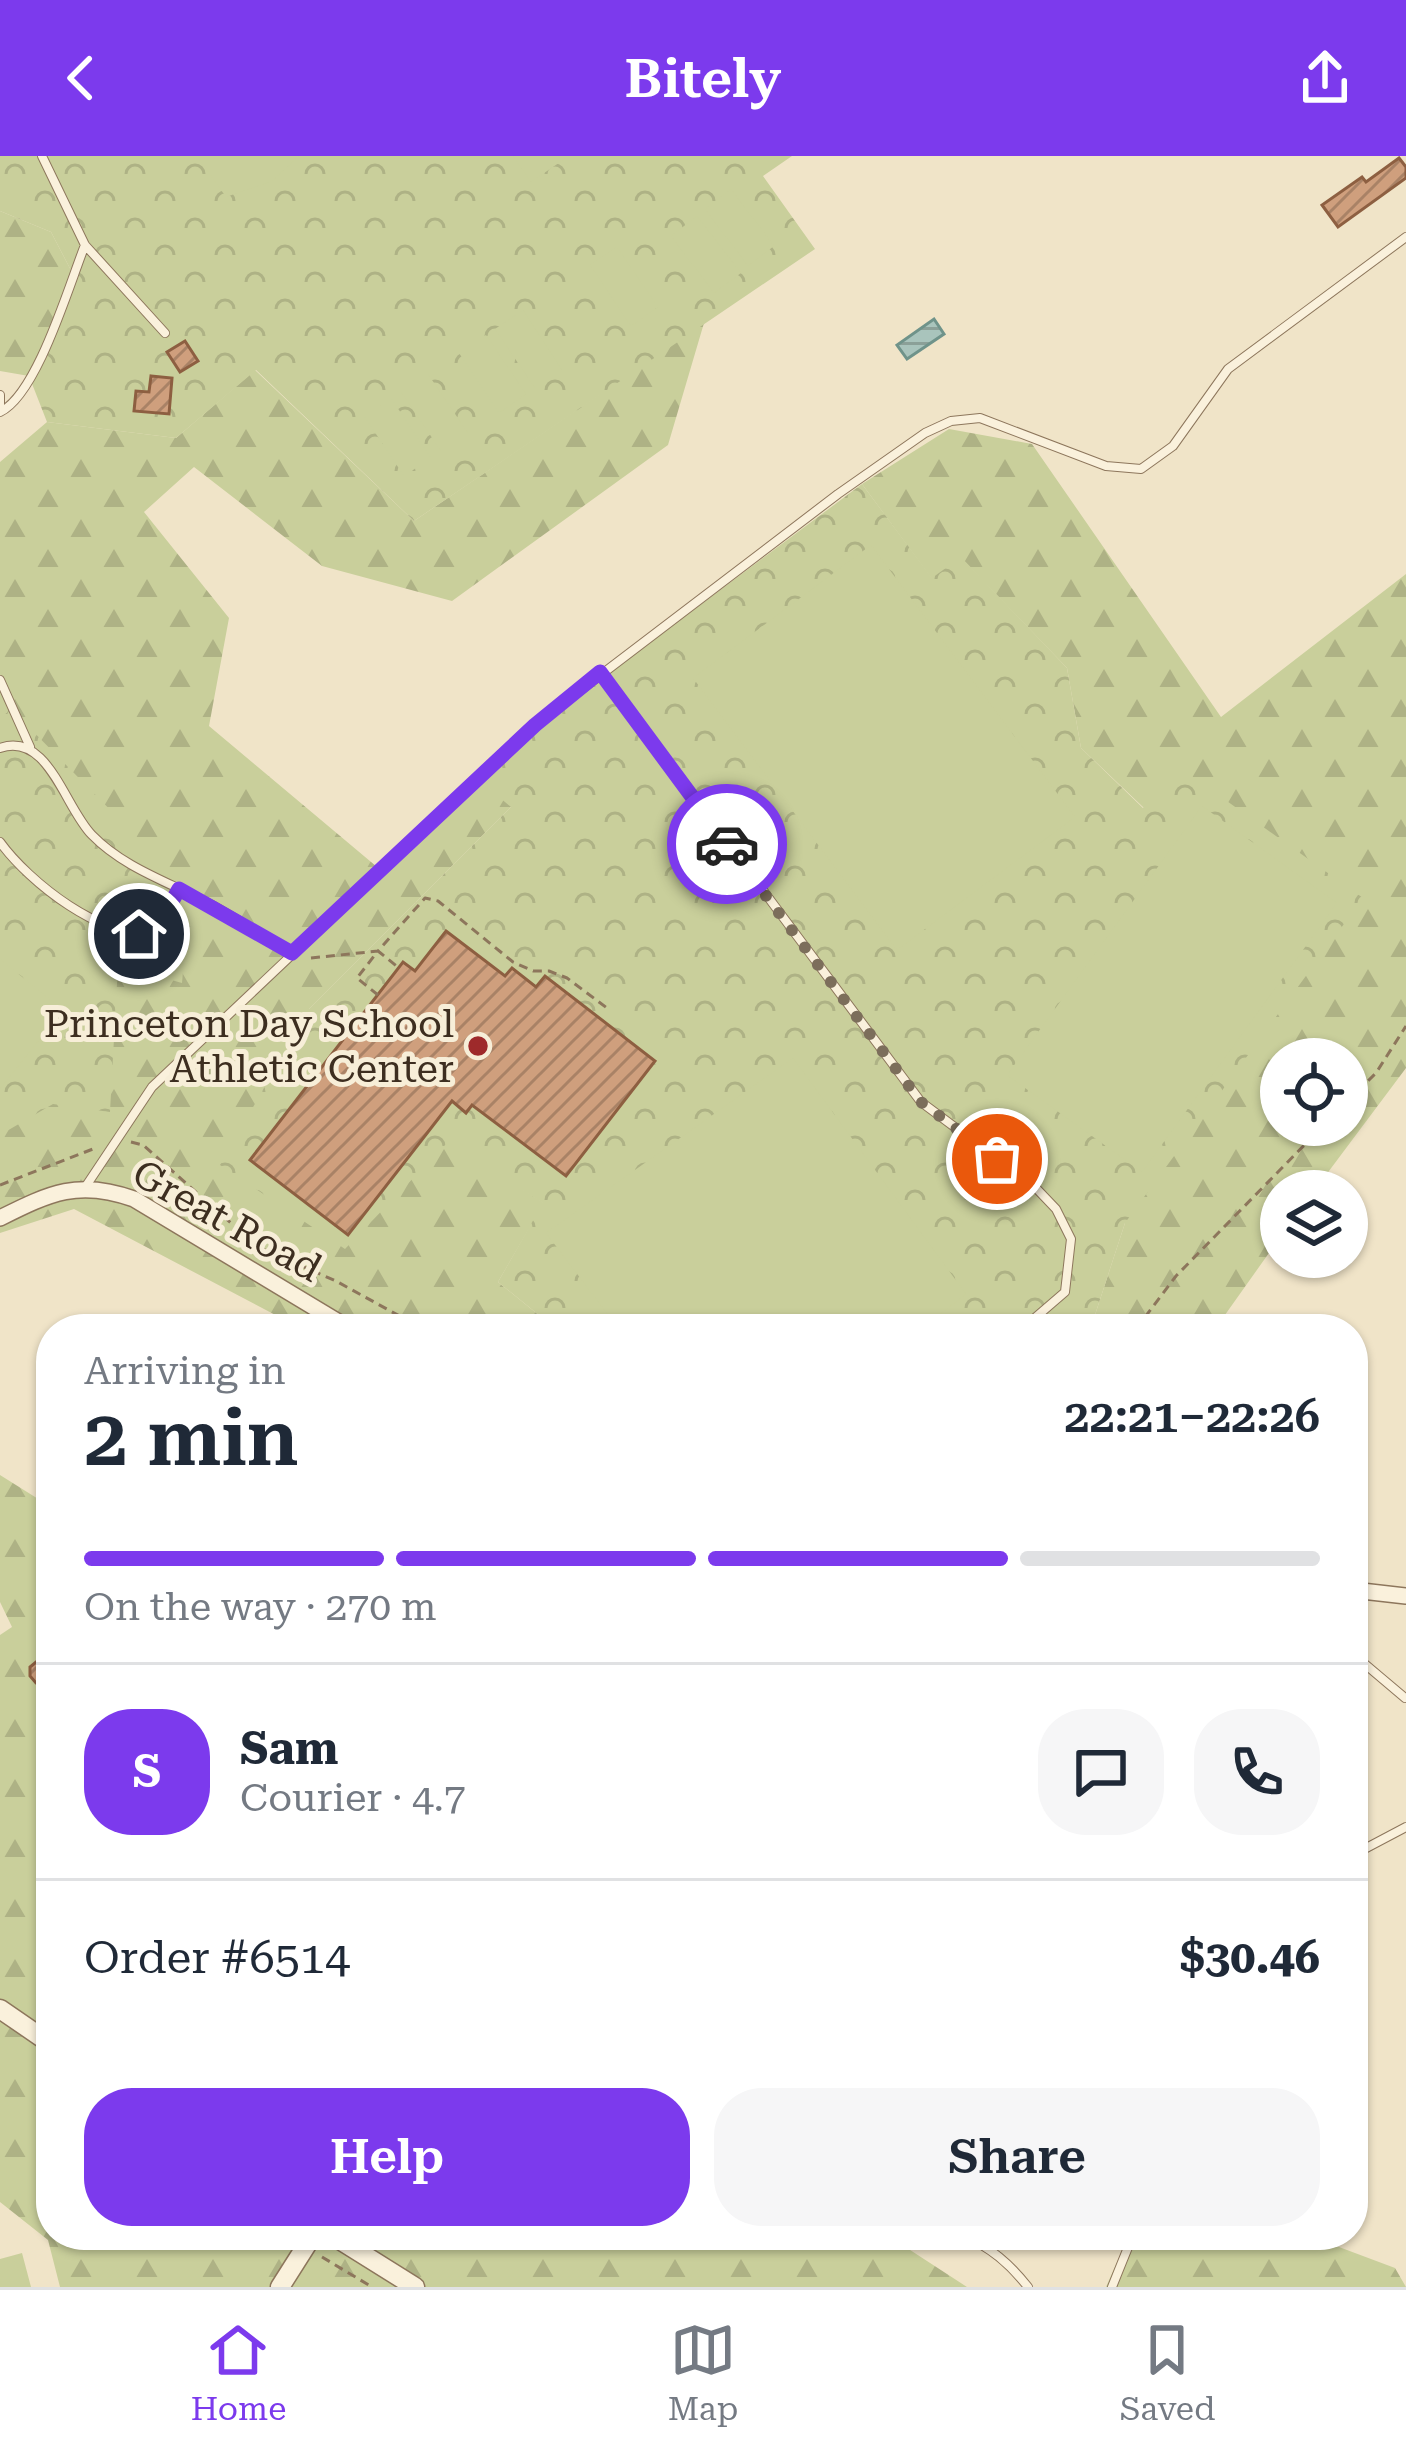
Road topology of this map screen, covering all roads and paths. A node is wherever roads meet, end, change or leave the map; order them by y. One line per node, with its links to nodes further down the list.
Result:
1 (42, 156): 3 (lane)
2 (1406, 237): 7 (lane)
3 (85, 245): 4 (lane); 6 (lane)
4 (165, 333)
5 (0, 394): 6 (lane)
6 (0, 410)
7 (600, 672): 14 (lane); 27 (lane)
8 (0, 680): 10 (lane)
9 (0, 748): 10 (lane)
10 (31, 748): 12 (lane)
11 (0, 842): 12 (lane)
12 (179, 889): 14 (lane)
13 (378, 950): 14 (path); 15 (path); 16 (path); 17 (path)
14 (292, 953): 20 (lane)
15 (399, 968)
16 (378, 995)
17 (607, 1008)
18 (1406, 1026): 19 (path)
19 (1368, 1081)
20 (119, 1138): 22 (path); 23 (lane); 26 (path)
21 (1303, 1146): 28 (path)
22 (0, 1185)
23 (85, 1188): 24 (street, Great Road); 25 (street, Great Road)
24 (0, 1218)
25 (325, 1314)
26 (396, 1314)
27 (1039, 1314)
28 (1147, 1314)
29 (1368, 1592): 30 (street)
30 (1406, 1596)
31 (1368, 1667): 32 (lane)
32 (1405, 1698)
33 (1406, 1826): 34 (lane)
34 (1368, 1846)
35 (0, 2009): 36 (street)
36 (36, 2034)
37 (303, 2250): 42 (street)
38 (321, 2250): 43 (path)
39 (356, 2250): 44 (street)
40 (992, 2250): 45 (lane)
41 (1127, 2250): 46 (lane)
42 (280, 2287)
43 (372, 2287)
44 (415, 2287)
45 (1028, 2287)
46 (1112, 2287)

